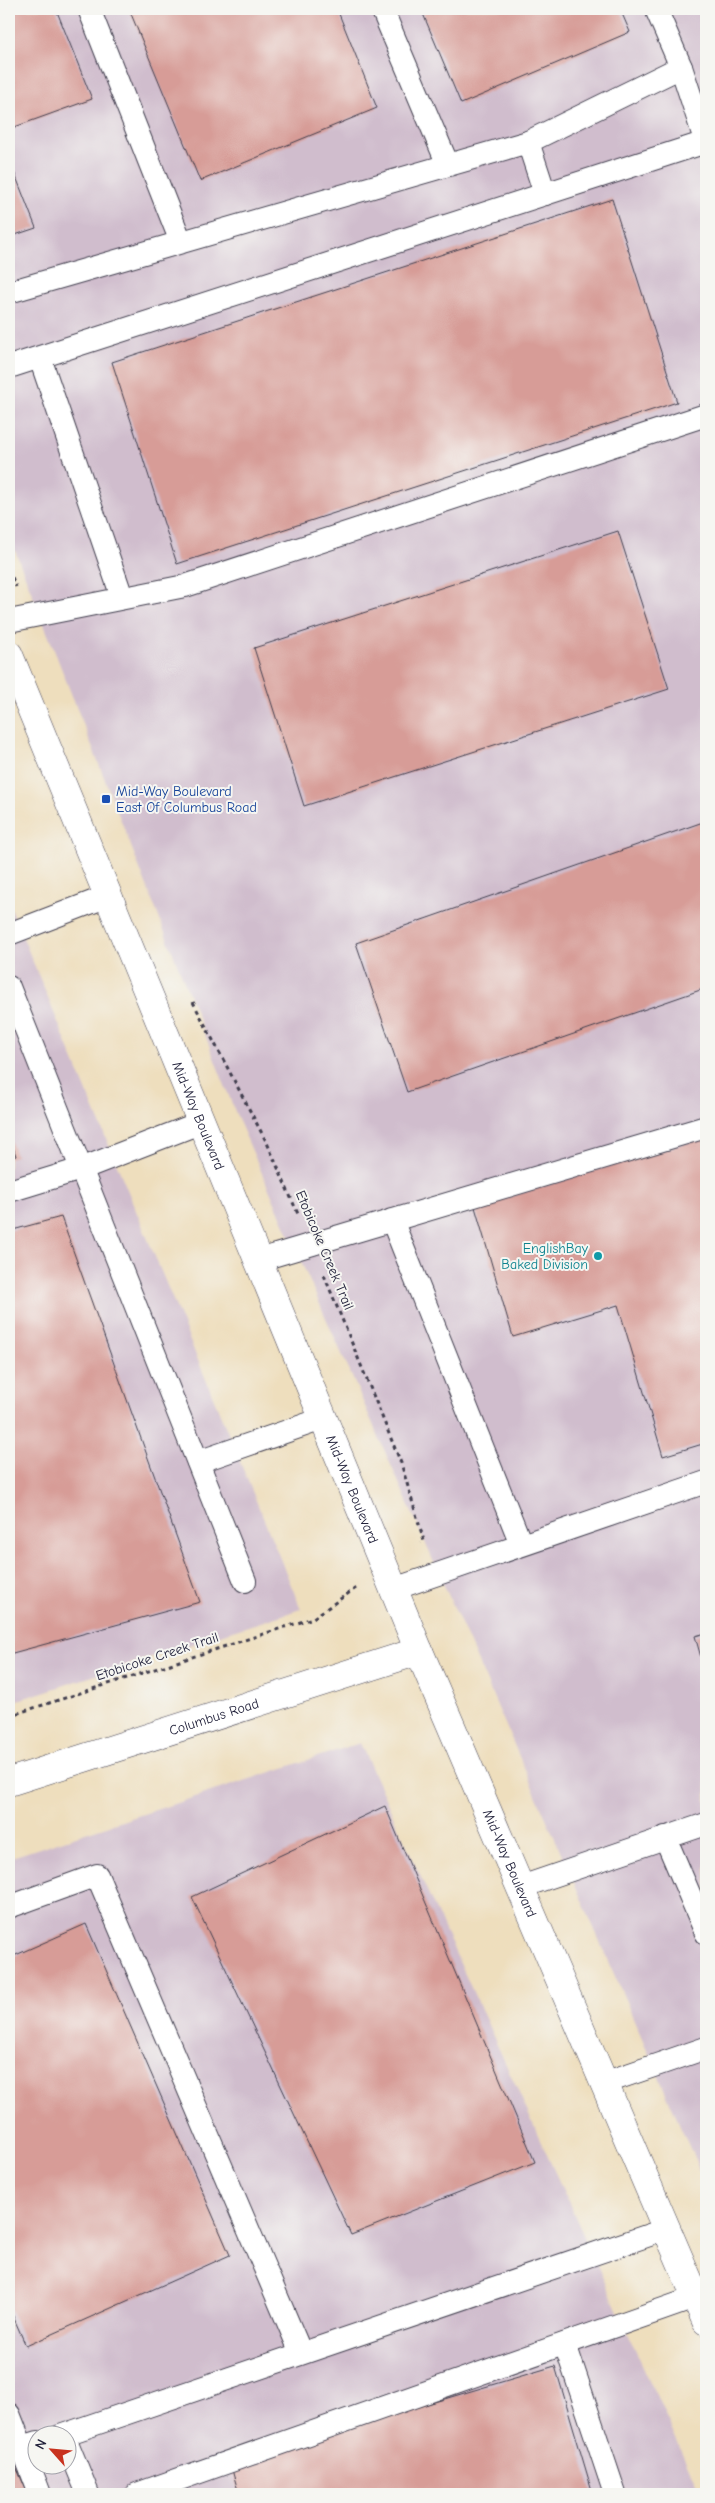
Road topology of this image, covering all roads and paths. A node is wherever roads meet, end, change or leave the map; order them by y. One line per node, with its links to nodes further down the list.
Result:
1 (89, 9): 9 (lane)
2 (382, 9): 7 (lane)
3 (656, 9): 4 (lane)
4 (681, 67): 5 (lane); 6 (lane)
5 (528, 142): 7 (lane); 8 (lane)
6 (706, 142): 8 (lane)
7 (448, 165): 9 (lane)
8 (545, 194): 11 (lane)
9 (181, 242): 10 (lane)
10 (9, 292)
11 (40, 358): 12 (lane); 14 (lane)
12 (9, 367)
13 (706, 415): 14 (lane)
14 (122, 597): 15 (lane)
15 (9, 621)
16 (9, 655): 17 (street, Mid-Way Boulevard)
17 (108, 896): 18 (lane); 21 (street, Mid-Way Boulevard)
18 (9, 934)
19 (9, 987): 23 (lane)
20 (189, 995): 26 (path, Etobicoke Creek Trail)
21 (202, 1122): 23 (lane); 27 (street, Mid-Way Boulevard)
22 (706, 1127): 25 (lane)
23 (81, 1168): 24 (lane); 29 (lane)
24 (9, 1191)
25 (392, 1220): 26 (lane); 32 (lane)
26 (311, 1244): 27 (lane); 31 (path, Etobicoke Creek Trail)
27 (259, 1260): 28 (street, Mid-Way Boulevard)
28 (325, 1418): 29 (lane); 34 (street, Mid-Way Boulevard)
29 (198, 1462): 33 (lane)
30 (706, 1482): 32 (lane)
31 (424, 1541)
32 (521, 1544): 34 (lane)
33 (246, 1580)
34 (394, 1589): 36 (street, Mid-Way Boulevard)
35 (313, 1618): 37 (path, Etobicoke Creek Trail)
36 (419, 1651): 38 (street, Columbus Road); 41 (street, Mid-Way Boulevard)
37 (9, 1716)
38 (9, 1782)
39 (706, 1824): 40 (lane)
40 (665, 1836): 41 (lane); 43 (lane)
41 (521, 1887): 45 (street, Mid-Way Boulevard)
42 (9, 1907): 49 (lane)
43 (706, 1933)
44 (706, 2048): 45 (lane)
45 (604, 2083): 46 (street, Mid-Way Boulevard)
46 (667, 2229): 47 (street, Mid-Way Boulevard); 49 (lane)
47 (703, 2304): 48 (lane)
48 (565, 2344): 57 (lane); 58 (lane)
49 (301, 2353): 51 (lane)
50 (9, 2414): 52 (lane)
51 (78, 2433)
52 (28, 2442)
53 (78, 2471): 56 (lane)
54 (36, 2476): 55 (lane)
55 (40, 2494)
56 (88, 2494)
57 (138, 2494)
58 (615, 2494)

